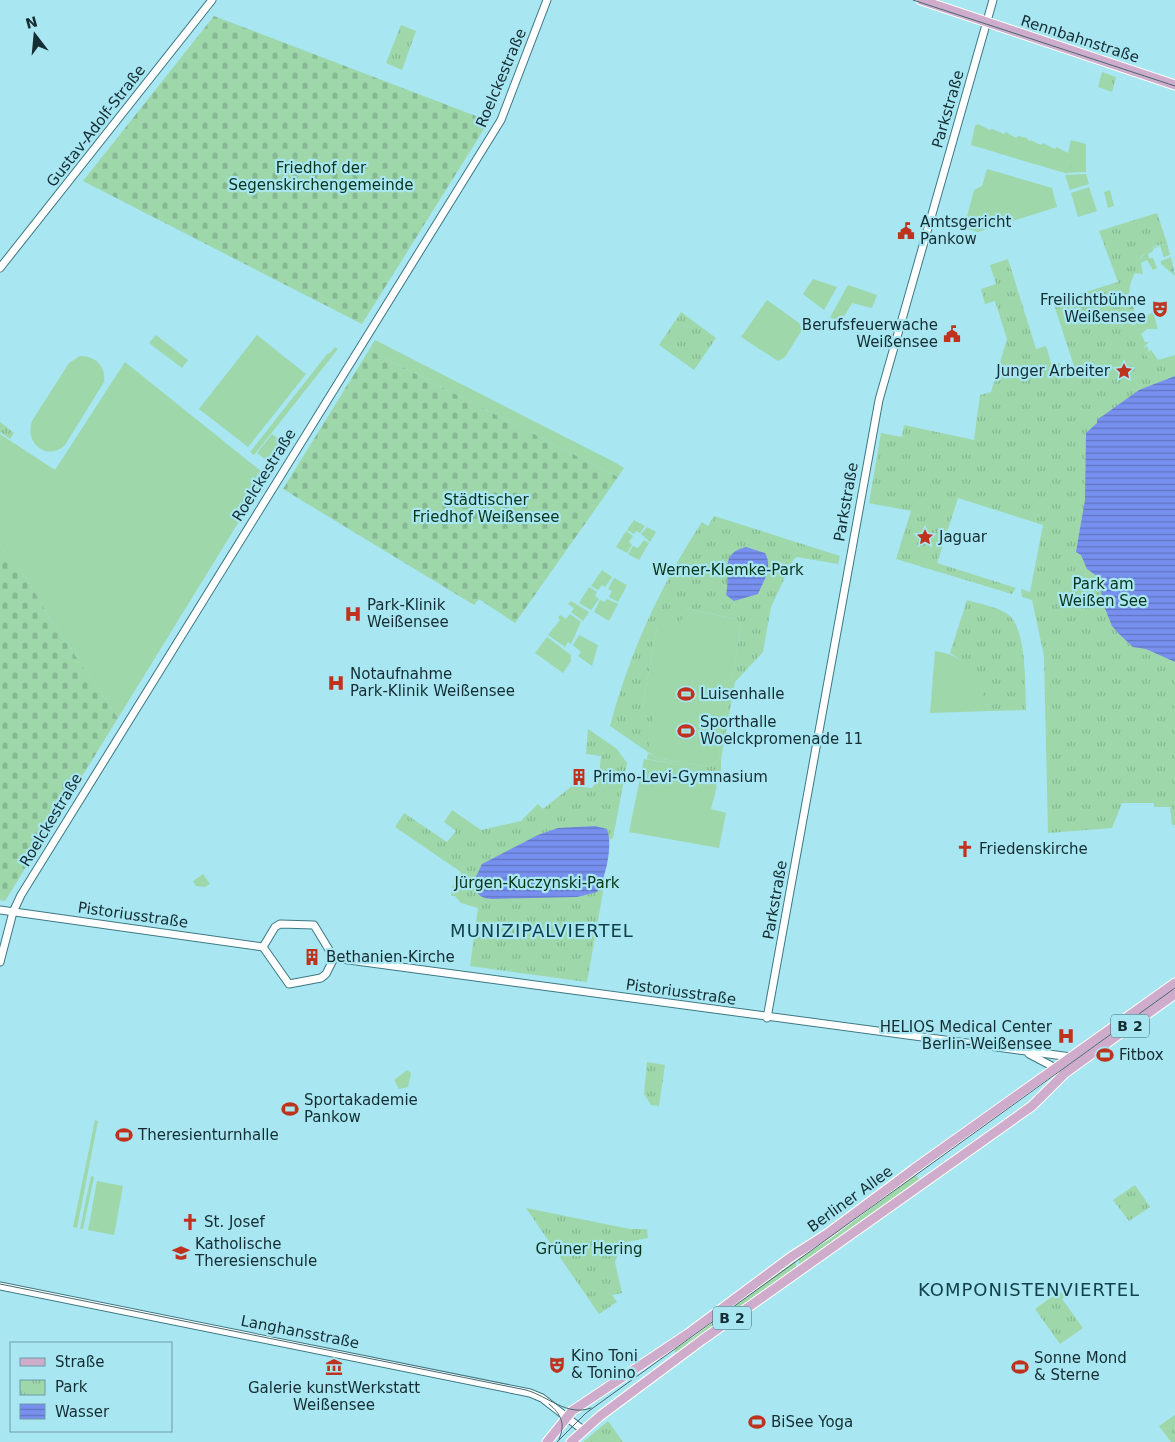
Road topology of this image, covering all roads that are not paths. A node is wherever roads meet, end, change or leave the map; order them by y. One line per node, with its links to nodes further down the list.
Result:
1 (212, 0): 7 (street, Gustav-Adolf-Straße)
2 (547, 0): 9 (street, Roelckestraße)
3 (920, 0): 5 (main road, Rennbahnstraße)
4 (994, 0): 5 (street, Parkstraße)
5 (988, 23): 6 (main road, Rennbahnstraße); 15 (street, Parkstraße)
6 (1175, 85)
7 (0, 268)
8 (0, 910): 9 (street, Pistoriusstraße)
9 (12, 912): 10 (street, Pistoriusstraße); 12 (street, Roelckestraße)
10 (263, 947): 11 (street); 11 (street)
11 (334, 958): 15 (street, Pistoriusstraße)
12 (0, 962)
13 (1175, 983): 17 (main road, Berliner Allee / B 2)
14 (1175, 994): 19 (main road, Berliner Allee / B 2)
15 (767, 1018): 16 (street, Pistoriusstraße)
16 (1024, 1052): 17 (street, Pistoriusstraße); 18 (street, Pistoriusstraße)
17 (1071, 1057): 18 (main road, Berliner Allee / B 2)
18 (1056, 1068): 19 (street, Pistoriusstraße); 21 (main road, Berliner Allee / B 2)
19 (1065, 1073): 22 (main road, Berliner Allee / B 2)
20 (0, 1286): 21 (street, Langhansstraße)
21 (566, 1417): 22 (street, Langhansstraße); 23 (main road, Berliner Allee / B 2)
22 (583, 1430): 24 (main road, Berliner Allee / B 2)
23 (547, 1442)
24 (571, 1442)

